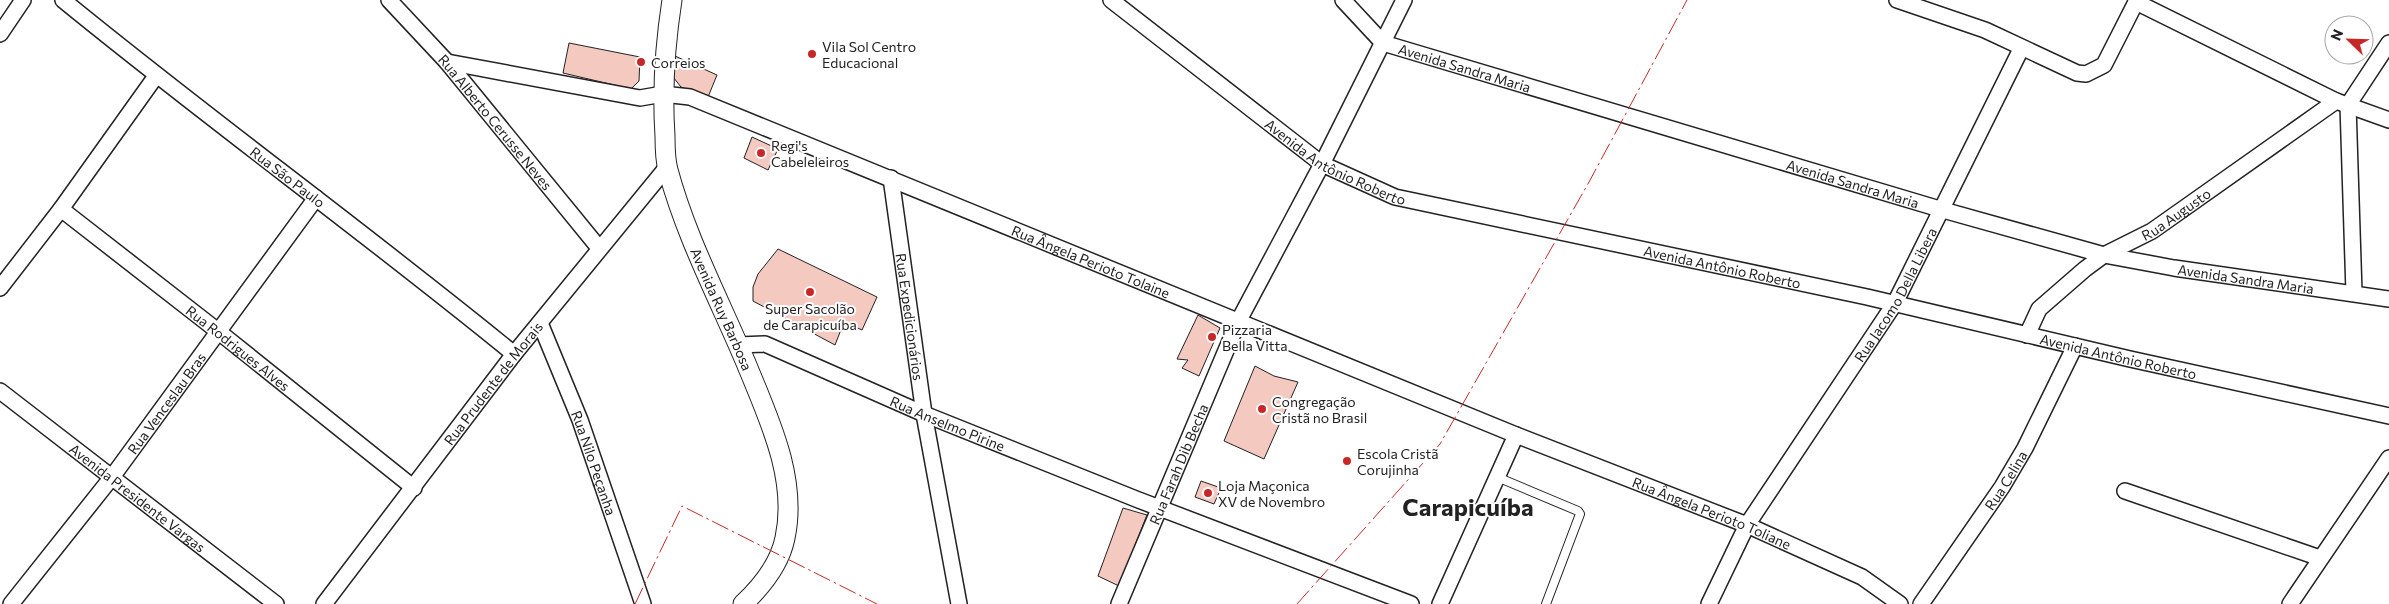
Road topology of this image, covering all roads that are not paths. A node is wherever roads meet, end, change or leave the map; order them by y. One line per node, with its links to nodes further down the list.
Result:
1 (23, 0): 11 (street)
2 (63, 0): 16 (street, Rua São Paulo)
3 (389, 0): 15 (street, Rua Alberto Cerusse Neves)
4 (672, 0): 17 (street, Avenida Ruy Barbosa)
5 (1111, 0): 20 (street, Avenida Antônio Roberto)
6 (1342, 0): 12 (street, Avenida Sandra Maria)
7 (1404, 0): 12 (street, Rua Farah Dib Becha)
8 (1897, 0): 10 (street)
9 (2137, 1): 14 (street); 18 (street)
10 (1924, 4): 14 (street)
11 (0, 34)
12 (1383, 43): 20 (street, Rua Farah Dib Becha); 25 (street, Avenida Sandra Maria)
13 (2389, 43): 18 (street, Rua Augusto)
14 (2021, 49): 25 (street, Rua Jacomo Della Libera)
15 (447, 62): 17 (street, Rua Ângela Perioto Tolaine); 26 (street, Rua Alberto Cerusse Neves)
16 (156, 76): 23 (street, Rua São Paulo); 24 (street)
17 (663, 94): 21 (street, Avenida Ruy Barbosa); 22 (street, Rua Ângela Perioto Tolaine)
18 (2342, 103): 19 (street); 27 (street, Rua Augusto); 29 (street)
19 (2389, 120)
20 (1322, 164): 31 (street, Avenida Antônio Roberto); 32 (street, Rua Farah Dib Becha)
21 (667, 167): 26 (street, Rua Prudente de Morais); 36 (street, Avenida Ruy Barbosa)
22 (891, 178): 32 (street, Rua Ângela Perioto Tolaine); 40 (street, Rua Expedicionários)
23 (316, 198): 34 (street, Rua Venceslau Bras); 38 (street, Rua São Paulo)
24 (61, 209): 28 (street); 34 (street, Rua Rodrigues Alves)
25 (1943, 210): 27 (street, Avenida Sandra Maria); 31 (street, Rua Jacomo Della Libera)
26 (599, 248): 33 (street, Rua Prudente de Morais)
27 (2104, 255): 29 (street, Avenida Sandra Maria); 35 (street, Rua Augusto)
28 (0, 288)
29 (2354, 293): 30 (street, Avenida Sandra Maria)
30 (2389, 299)
31 (1895, 303): 35 (street, Avenida Antônio Roberto); 49 (street, Rua Jacomo Della Libera)
32 (1238, 322): 42 (street, Rua Ângela Perioto Tolaine); 48 (street, Rua Farah Dib Becha)
33 (540, 323): 38 (street, Rua Prudente de Morais); 54 (street, Rua Nilo Peçanha)
34 (219, 332): 44 (street, Rua Venceslau Bras); 46 (street, Rua Rodrigues Alves)
35 (2027, 336): 37 (street, Avenida Antônio Roberto)
36 (738, 345): 40 (street, Rua Anselmo Pirine); 55 (street, Avenida Ruy Barbosa)
37 (2075, 346): 41 (street, Avenida Antônio Roberto); 63 (street, Rua Celina)
38 (514, 354): 46 (street, Rua Prudente de Morais)
39 (0, 391): 44 (street, Avenida Presidente Vargas)
40 (924, 414): 48 (street, Rua Anselmo Pirine); 56 (street, Rua Expedicionários)
41 (2389, 416)
42 (1516, 435): 45 (street); 49 (street, Rua Ângela Perioto Toliane)
43 (2389, 458): 50 (street)
44 (112, 477): 51 (street, Rua Venceslau Bras); 52 (street, Avenida Presidente Vargas)
45 (1497, 477): 59 (street); 60 (lane)
46 (414, 488): 53 (street, Rua Prudente de Morais)
47 (2125, 492): 50 (street)
48 (1159, 507): 57 (street, Rua Farah Dib Becha); 58 (street, Rua Anselmo Pirine)
49 (1746, 524): 61 (street, Rua Jacomo Della Libera); 62 (street, Rua Ângela Perioto Toliane)
50 (2320, 558): 64 (street)
51 (11, 604)
52 (276, 604)
53 (324, 604)
54 (643, 604)
55 (743, 604)
56 (959, 604)
57 (1119, 604)
58 (1409, 604)
59 (1440, 604)
60 (1546, 604)
61 (1709, 604)
62 (1899, 604)
63 (1921, 604)
64 (2290, 604)

